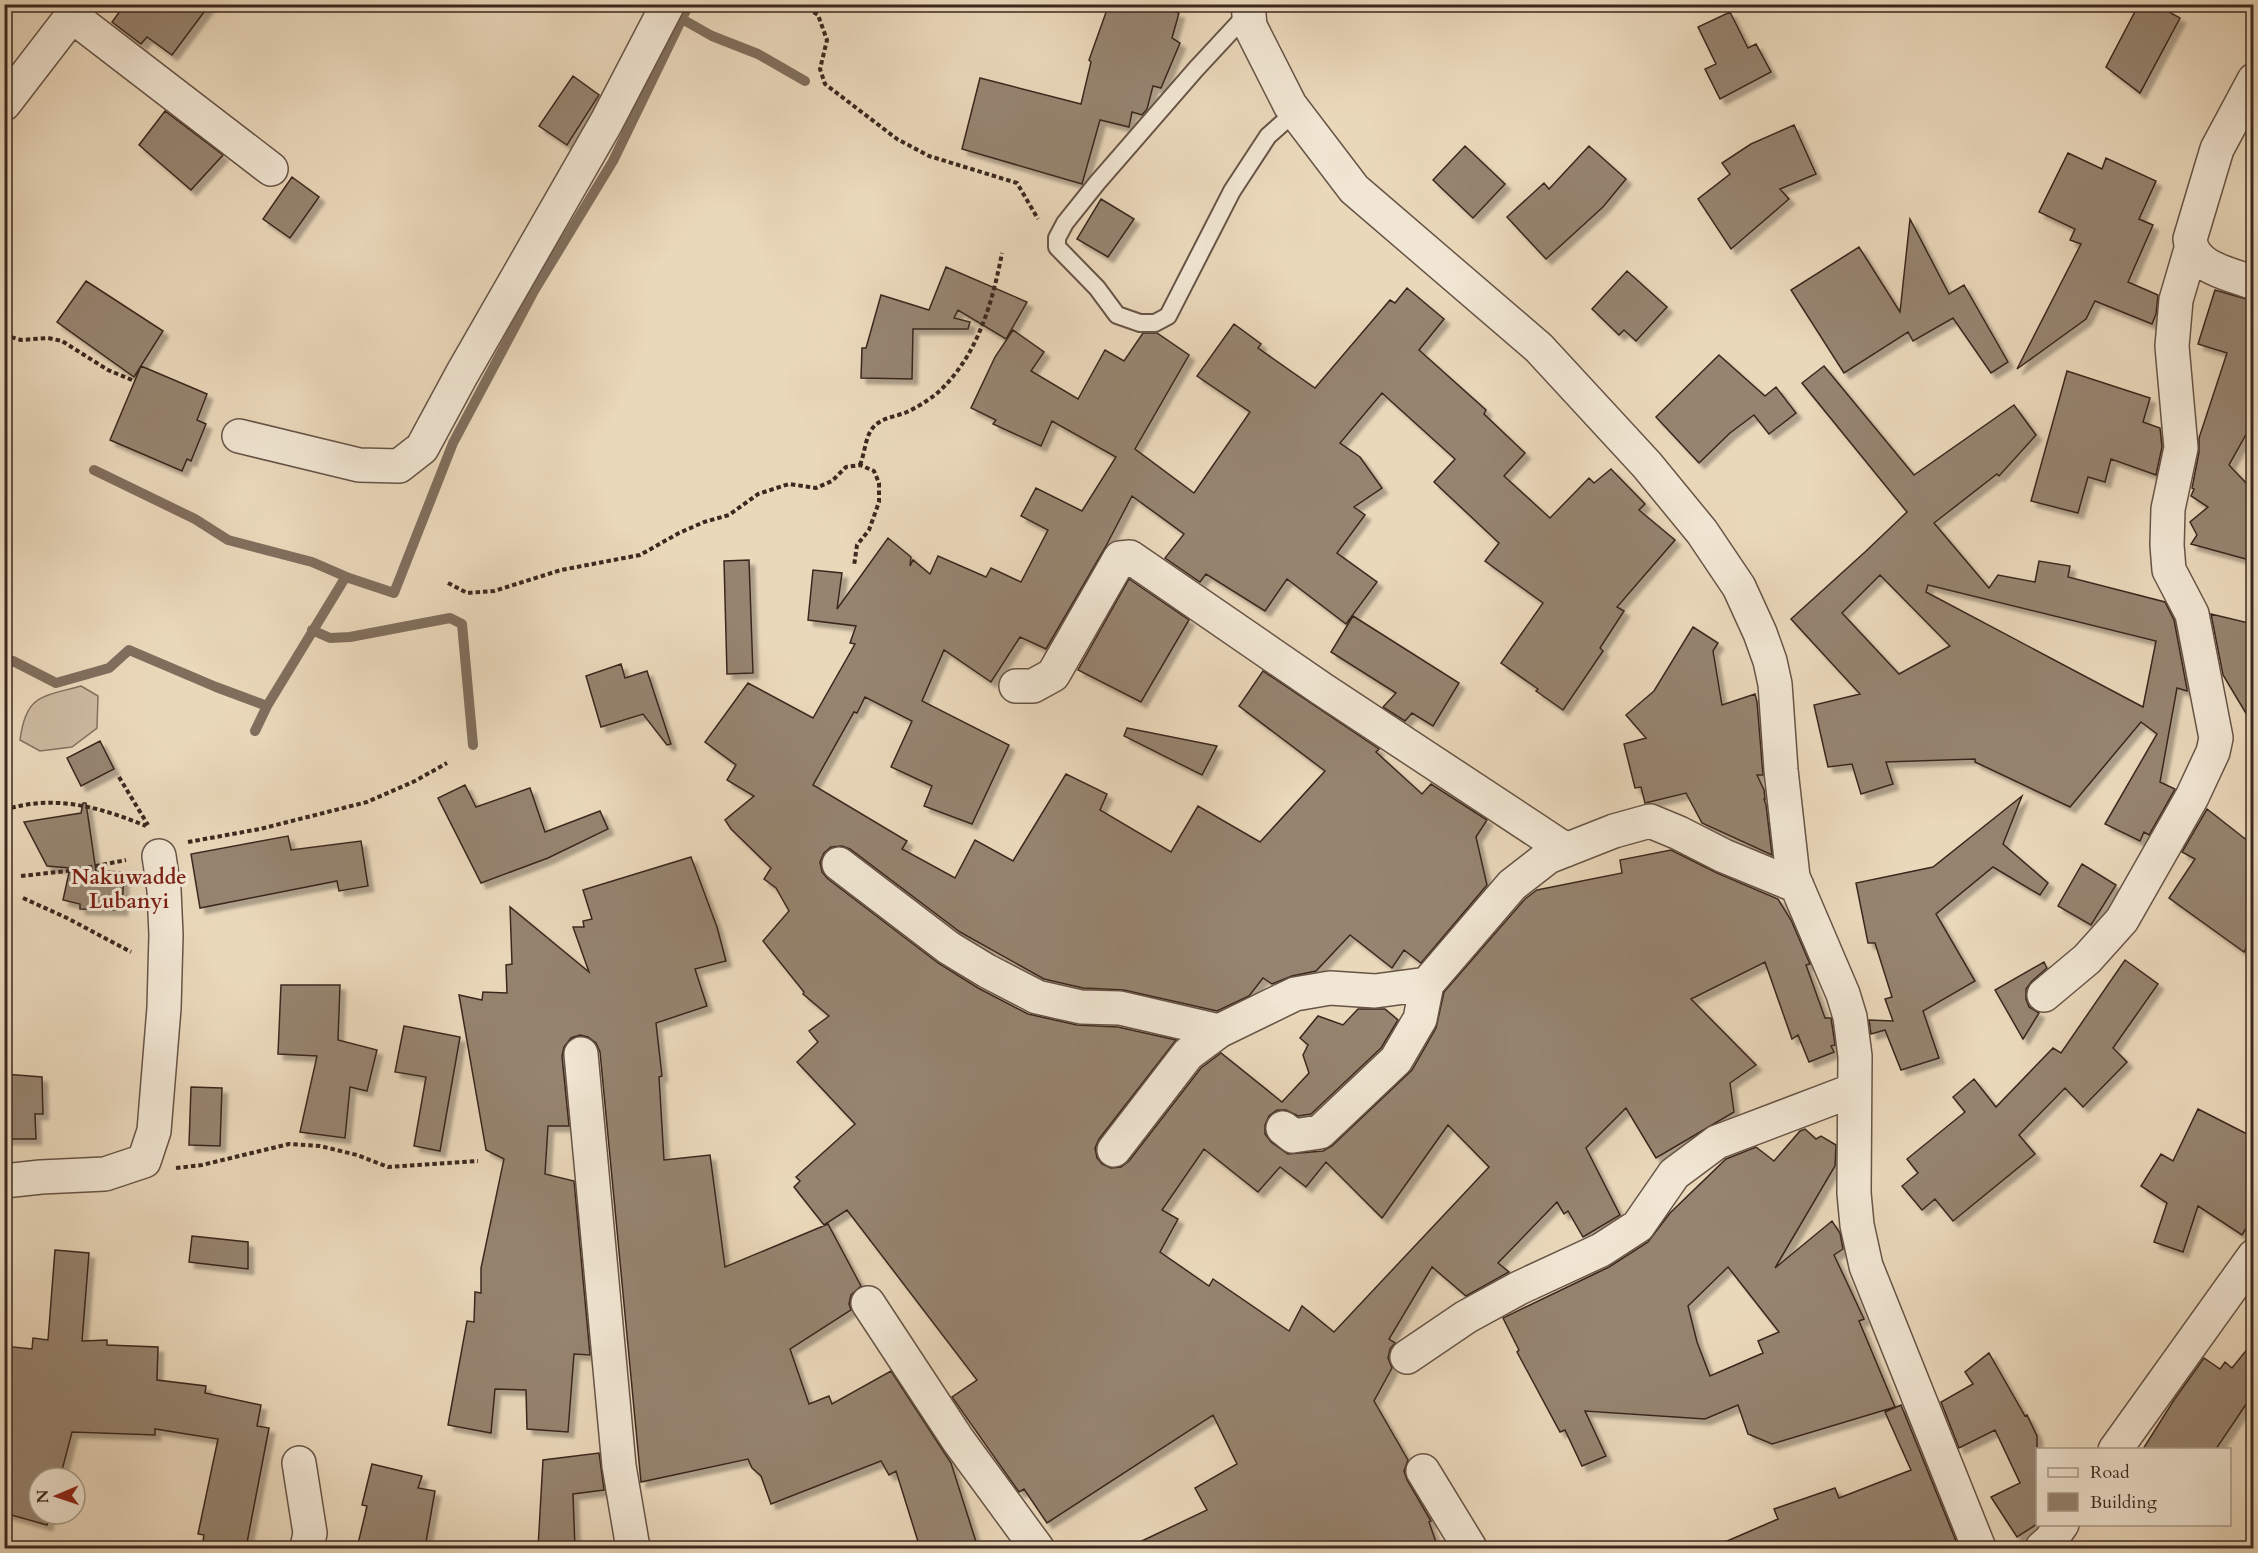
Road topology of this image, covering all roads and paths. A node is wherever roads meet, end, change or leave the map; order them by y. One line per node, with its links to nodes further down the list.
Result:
1 (668, 4): 15 (street)
2 (801, 4): 9 (path)
3 (1248, 8): 7 (street); 9 (lane)
4 (76, 10): 6 (street); 8 (street)
5 (2253, 80): 10 (street)
6 (4, 104)
7 (1295, 112): 9 (lane); 27 (street)
8 (271, 169)
9 (1057, 238)
10 (2190, 249): 12 (street); 31 (street)
11 (1002, 253): 16 (path)
12 (2253, 283)
13 (4, 335): 14 (path)
14 (132, 380)
15 (239, 436)
16 (860, 465): 17 (path); 18 (path)
17 (854, 566)
18 (448, 583)
19 (1016, 686): 23 (street)
20 (447, 763): 24 (path)
21 (119, 777): 22 (path)
22 (4, 810)
23 (1566, 850): 27 (street); 30 (street)
24 (159, 856): 26 (path); 29 (street)
25 (839, 864): 32 (street)
26 (21, 876)
27 (1797, 886): 34 (street)
28 (23, 898): 29 (path)
29 (165, 982): 37 (street)
30 (1427, 984): 32 (street); 35 (street)
31 (2044, 995)
32 (1219, 1031): 36 (street)
33 (581, 1054): 48 (street)
34 (1854, 1090): 42 (street); 51 (street)
35 (1283, 1128)
36 (1114, 1150)
37 (144, 1161): 38 (path); 39 (street)
38 (478, 1161)
39 (4, 1181)
40 (2253, 1256): 43 (street)
41 (868, 1303): 49 (street)
42 (1407, 1357)
43 (2116, 1448)
44 (299, 1463): 47 (street)
45 (1423, 1471): 50 (street)
46 (2061, 1526): 52 (street)
47 (307, 1548)
48 (633, 1548)
49 (1037, 1548)
50 (1470, 1548)
51 (1979, 1548)
52 (2042, 1548)

